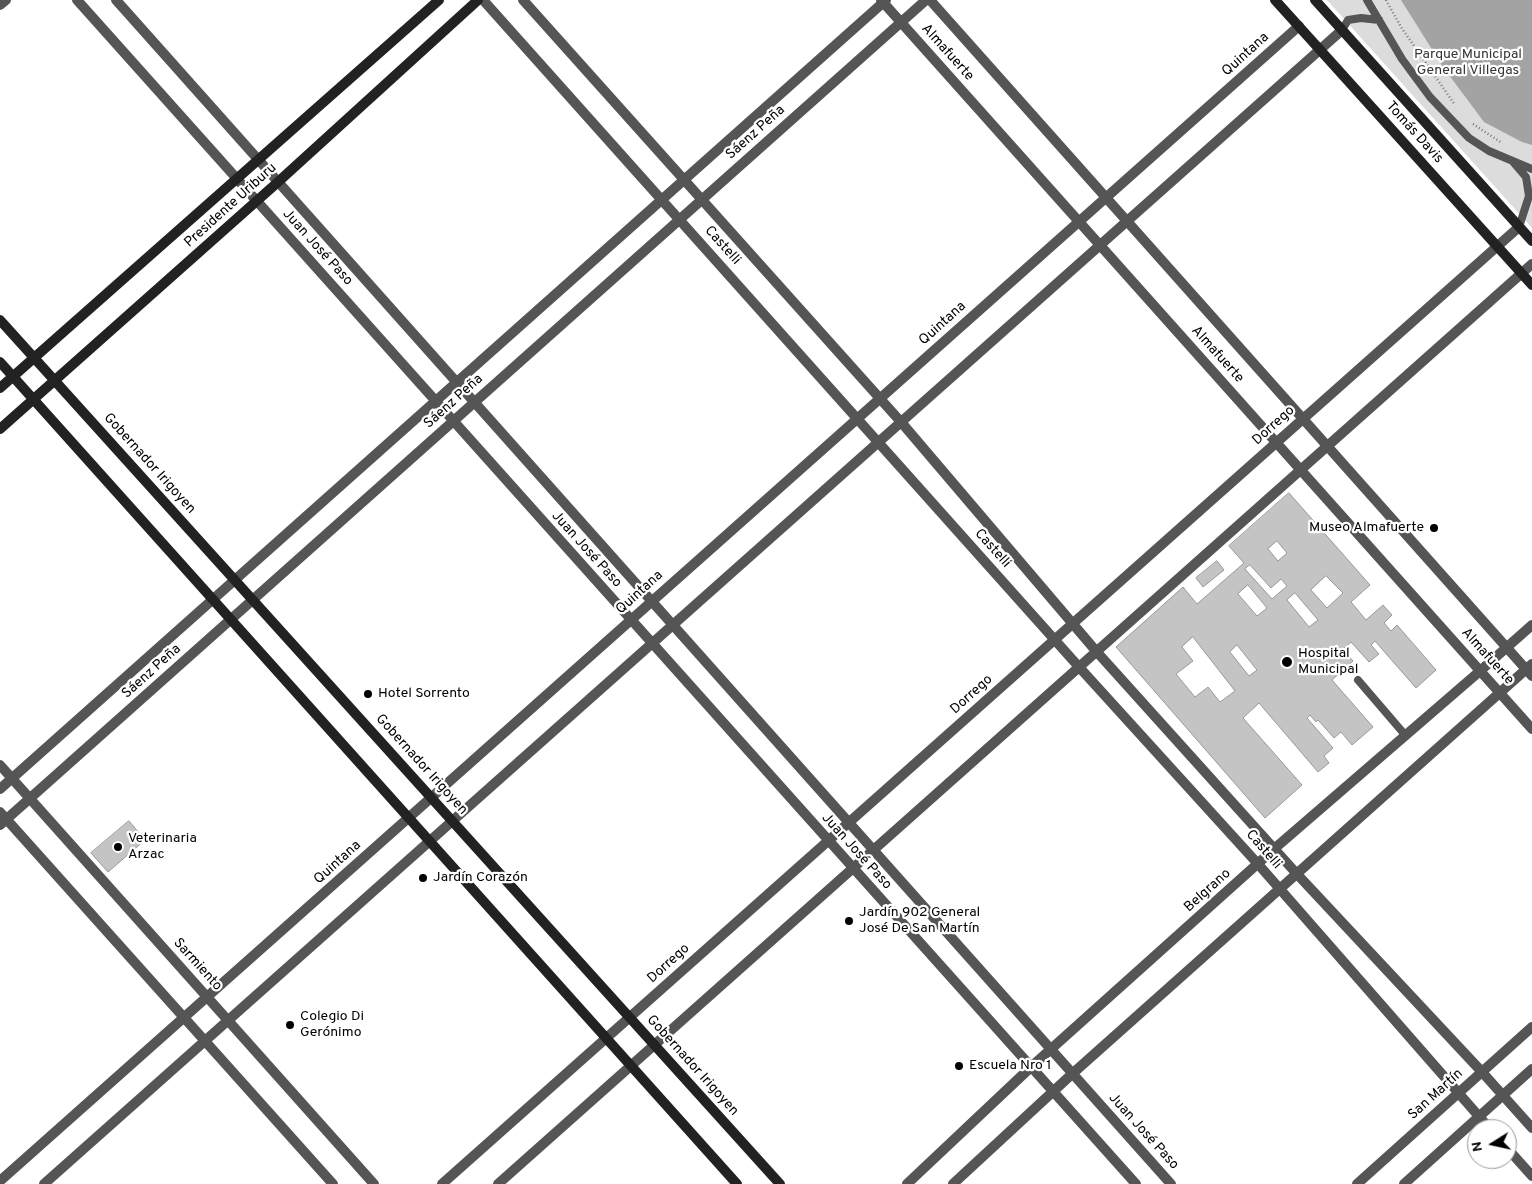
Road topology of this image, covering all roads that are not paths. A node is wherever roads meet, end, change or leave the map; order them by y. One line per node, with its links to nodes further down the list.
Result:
1 (6, 0): 13 (street)
2 (77, 0): 22 (street, Juan José Paso)
3 (116, 0): 19 (street, Juan José Paso)
4 (439, 0): 19 (street, Presidente Uriburu)
5 (478, 0): 24 (street, Presidente Uriburu)
6 (483, 0): 26 (street, Castelli)
7 (523, 0): 23 (street, Castelli)
8 (928, 0): 15 (street, Sáenz Peña); 25 (street, Almafuerte)
9 (1275, 0): 16 (street, Tomás Davis)
10 (1315, 0): 17 (street, Tomás Davis)
11 (1367, 0): 14 (lane)
12 (883, 1): 15 (street, Almafuerte); 23 (street, Sáenz Peña)
13 (0, 5)
14 (1379, 20): 17 (lane); 20 (lane)
15 (901, 22): 27 (street, Sáenz Peña); 31 (street, Almafuerte)
16 (1299, 26): 18 (street, Tomás Davis); 25 (street, Quintana)
17 (1342, 30): 18 (street); 32 (street, Tomás Davis)
18 (1320, 50): 30 (street); 35 (street, Tomás Davis)
19 (258, 160): 22 (street, Presidente Uriburu); 24 (street, Juan José Paso)
20 (1513, 161): 21 (lane); 32 (lane)
21 (1532, 169)
22 (237, 179): 28 (street, Juan José Paso); 40 (street, Presidente Uriburu)
23 (685, 179): 26 (street, Sáenz Peña); 27 (street, Castelli)
24 (278, 182): 28 (street, Presidente Uriburu); 44 (street, Juan José Paso)
25 (1106, 198): 30 (street, Almafuerte); 31 (street, Quintana)
26 (662, 199): 29 (street, Castelli); 44 (street, Sáenz Peña)
27 (703, 199): 29 (street, Sáenz Peña); 46 (street, Castelli)
28 (257, 202): 43 (street, Presidente Uriburu); 48 (street, Juan José Paso)
29 (680, 220): 49 (street, Sáenz Peña); 50 (street, Castelli)
30 (1127, 221): 34 (street); 51 (street, Almafuerte)
31 (1079, 222): 34 (street, Almafuerte); 46 (street, Quintana)
32 (1519, 227): 33 (street, Tomás Davis); 35 (street, Dorrego)
33 (1532, 241)
34 (1100, 245): 53 (street); 56 (street, Almafuerte)
35 (1497, 246): 37 (street, Tomás Davis); 51 (street, Dorrego)
36 (1532, 264): 37 (street)
37 (1522, 273): 38 (street, Tomás Davis); 57 (street)
38 (1532, 284)
39 (0, 320): 40 (street, Gobernador Irigoyen)
40 (34, 358): 42 (street, Presidente Uriburu); 43 (street, Gobernador Irigoyen)
41 (0, 362): 42 (street)
42 (13, 377): 45 (street, Presidente Uriburu); 47 (street)
43 (55, 380): 47 (street, Presidente Uriburu); 59 (street, Gobernador Irigoyen)
44 (457, 382): 48 (street, Sáenz Peña); 49 (street, Juan José Paso)
45 (0, 388)
46 (881, 398): 50 (street, Quintana); 53 (street, Castelli)
47 (33, 400): 54 (street, Presidente Uriburu); 60 (street)
48 (435, 401): 52 (street, Juan José Paso); 59 (street, Sáenz Peña)
49 (475, 402): 52 (street, Sáenz Peña); 62 (street, Juan José Paso)
50 (858, 419): 55 (street, Castelli); 62 (street, Quintana)
51 (1303, 419): 56 (street, Dorrego); 57 (street, Almafuerte)
52 (453, 421): 61 (street, Sáenz Peña); 64 (street, Juan José Paso)
53 (901, 422): 55 (street); 65 (street, Castelli)
54 (0, 429)
55 (878, 442): 66 (street); 68 (street, Castelli)
56 (1276, 442): 58 (street, Almafuerte); 65 (street, Dorrego)
57 (1327, 446): 58 (street); 70 (street, Almafuerte)
58 (1300, 470): 71 (street); 74 (street, Almafuerte)
59 (235, 580): 60 (street, Sáenz Peña); 61 (street, Gobernador Irigoyen)
60 (212, 599): 63 (street); 80 (street, Sáenz Peña)
61 (253, 600): 63 (street, Sáenz Peña); 82 (street, Gobernador Irigoyen)
62 (652, 601): 64 (street, Quintana); 66 (street, Juan José Paso)
63 (231, 620): 83 (street, Sáenz Peña); 84 (street)
64 (631, 620): 69 (street, Juan José Paso); 82 (street, Quintana)
65 (1073, 624): 68 (street, Dorrego); 71 (street, Castelli)
66 (673, 625): 69 (street); 87 (street, Juan José Paso)
67 (1532, 625): 70 (street, Belgrano)
68 (1054, 640): 72 (street, Castelli); 87 (street, Dorrego)
69 (652, 644): 86 (street); 89 (street, Juan José Paso)
70 (1507, 647): 73 (street, Almafuerte); 74 (street, Belgrano)
71 (1096, 650): 72 (street); 90 (street, Castelli)
72 (1079, 667): 91 (street); 92 (street, Castelli)
73 (1530, 670): 76 (street)
74 (1480, 671): 76 (street, Almafuerte); 78 (street, Belgrano)
75 (1358, 680): 78 (lane)
76 (1500, 693): 77 (street, Almafuerte); 94 (street)
77 (1532, 729)
78 (1406, 736): 90 (street, Belgrano)
79 (0, 765): 80 (street, Sarmiento)
80 (12, 778): 81 (street, Sáenz Peña); 83 (street, Sarmiento)
81 (0, 789)
82 (432, 798): 84 (street, Quintana); 86 (street, Gobernador Irigoyen)
83 (30, 799): 85 (street, Sáenz Peña); 96 (street, Sarmiento)
84 (409, 818): 88 (street); 96 (street, Quintana)
85 (2, 819): 98 (street)
86 (453, 821): 88 (street); 97 (street, Gobernador Irigoyen)
87 (849, 822): 89 (street, Dorrego); 91 (street, Juan José Paso)
88 (429, 841): 99 (street); 101 (street)
89 (828, 841): 93 (street, Juan José Paso); 97 (street, Dorrego)
90 (1274, 848): 92 (street, Belgrano); 94 (street, Castelli)
91 (874, 850): 93 (street); 104 (street, Juan José Paso)
92 (1258, 864): 95 (street, Castelli); 104 (street, Belgrano)
93 (853, 868): 103 (street); 106 (street, Juan José Paso)
94 (1296, 873): 95 (street); 108 (street, Castelli)
95 (1280, 890): 109 (street); 111 (street, Castelli)
96 (207, 997): 98 (street, Quintana); 99 (street, Sarmiento)
97 (630, 1017): 101 (street, Dorrego); 103 (street, Gobernador Irigoyen)
98 (184, 1018): 102 (street); 118 (street, Quintana)
99 (228, 1020): 102 (street); 121 (street, Sarmiento)
100 (1532, 1027): 108 (street, San Martín)
101 (606, 1038): 105 (street); 122 (street, Dorrego)
102 (205, 1041): 119 (street); 120 (street)
103 (655, 1045): 105 (street); 125 (street, Gobernador Irigoyen)
104 (1051, 1050): 106 (street, Belgrano); 109 (street, Juan José Paso)
105 (631, 1066): 123 (street); 124 (street)
106 (1032, 1067): 110 (street, Juan José Paso); 126 (street, Belgrano)
107 (1532, 1069): 112 (street)
108 (1482, 1072): 111 (street, San Martín); 112 (street, Castelli)
109 (1072, 1074): 110 (street); 129 (street, Juan José Paso)
110 (1054, 1091): 127 (street); 128 (street, Juan José Paso)
111 (1458, 1093): 113 (street, Castelli); 130 (street, San Martín)
112 (1503, 1095): 113 (street); 115 (street, Castelli)
113 (1479, 1116): 114 (street, Castelli); 131 (street)
114 (1482, 1119)
115 (1532, 1128)
116 (1517, 1159): 117 (street)
117 (1532, 1176)
118 (0, 1181)
119 (44, 1184)
120 (334, 1184)
121 (374, 1184)
122 (442, 1184)
123 (498, 1184)
124 (737, 1184)
125 (780, 1184)
126 (907, 1184)
127 (953, 1184)
128 (1136, 1184)
129 (1171, 1184)
130 (1357, 1184)
131 (1404, 1184)

